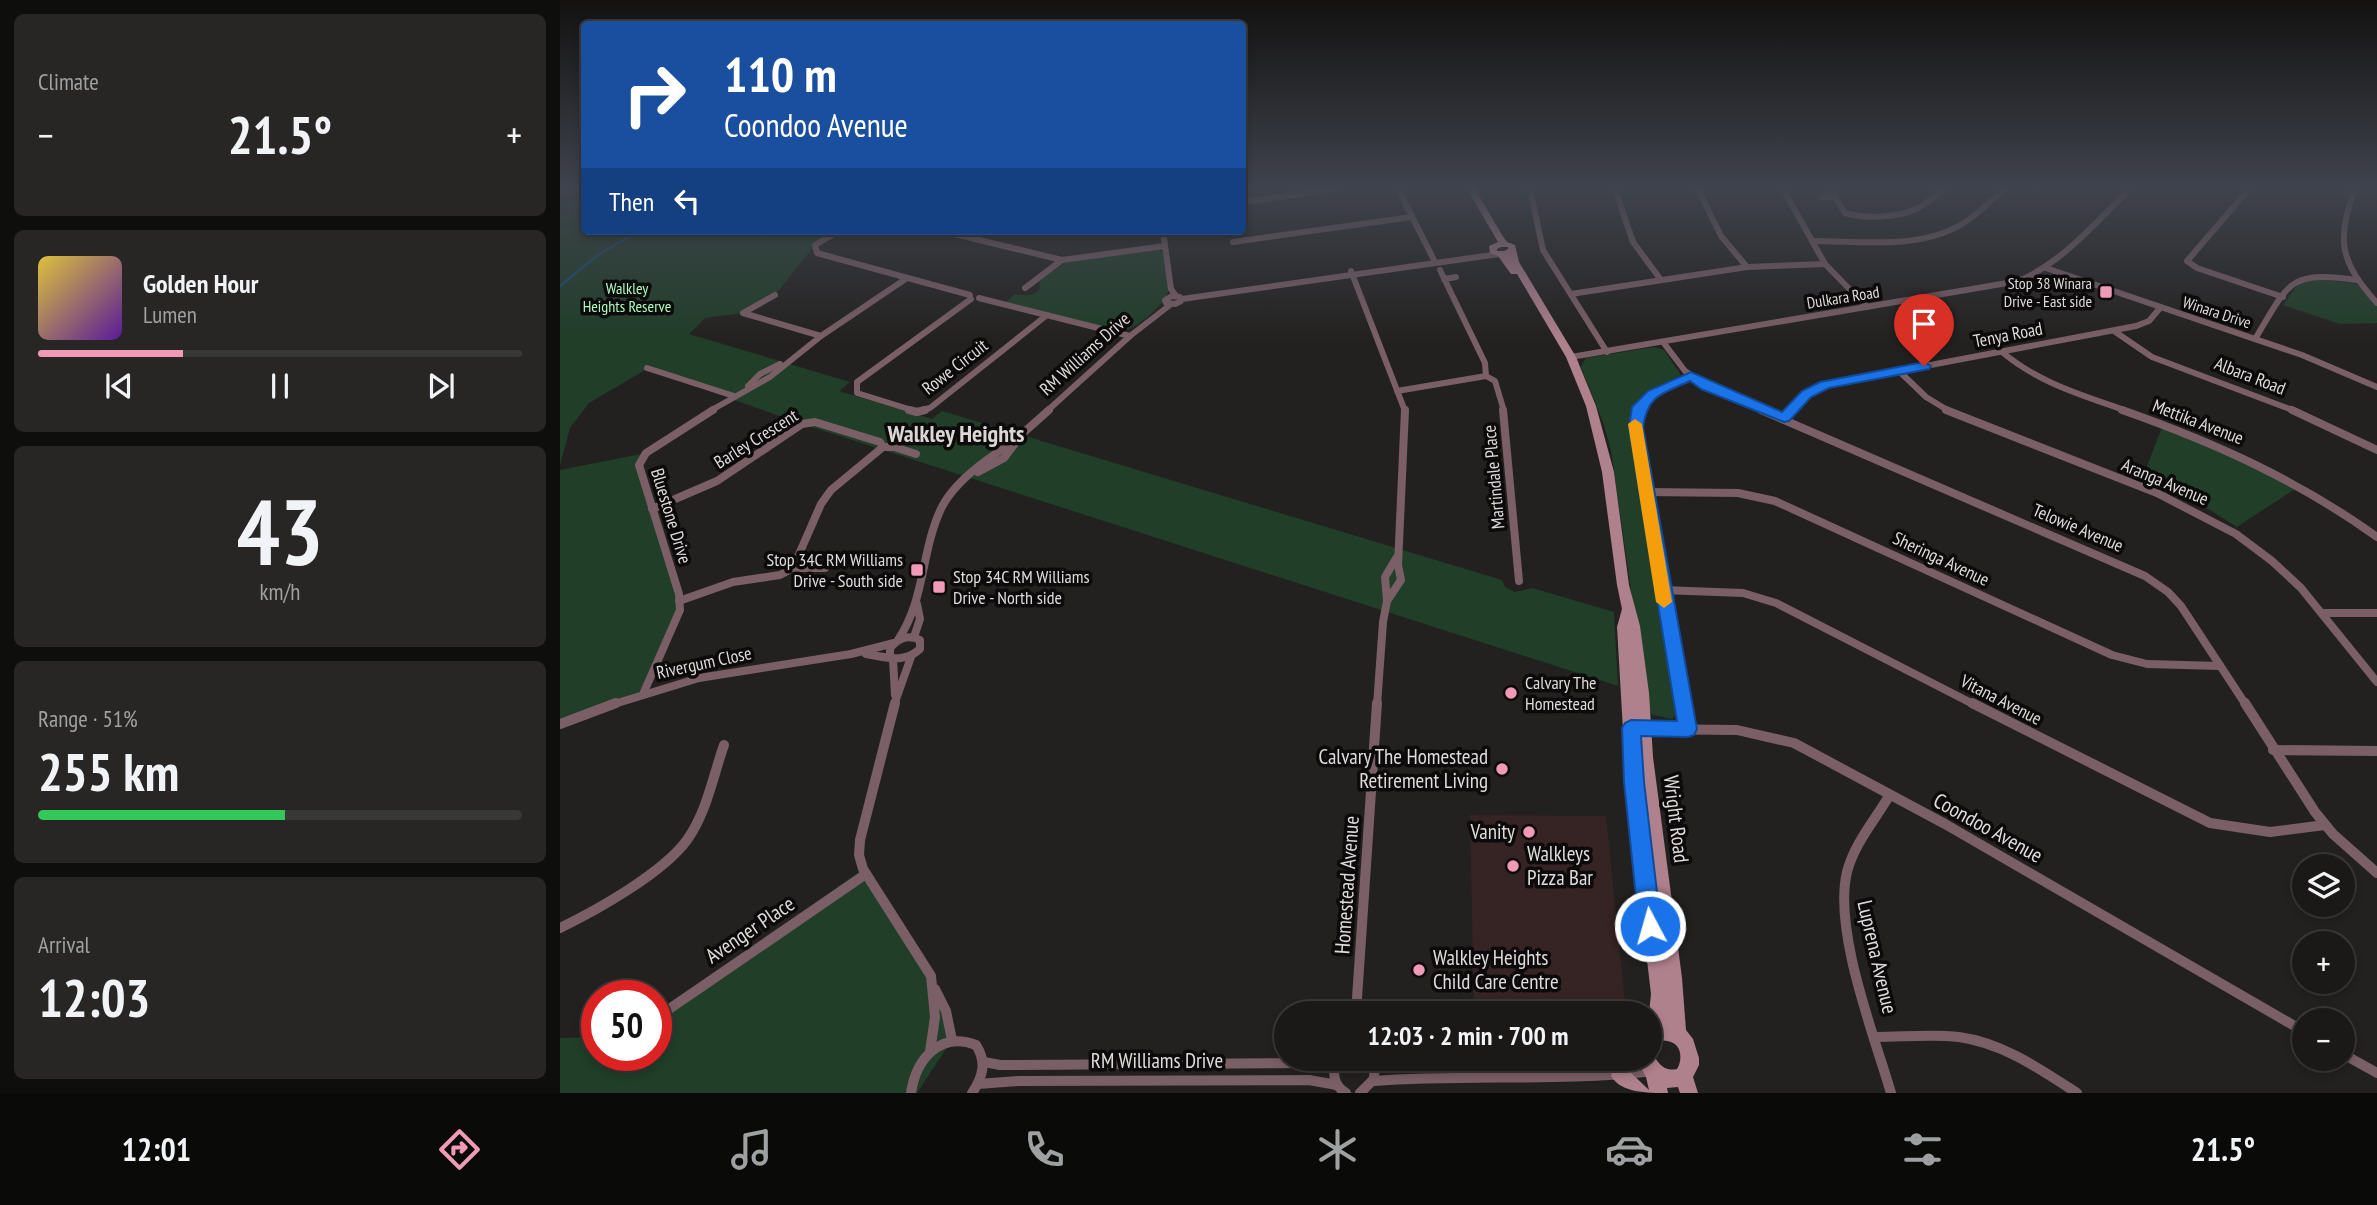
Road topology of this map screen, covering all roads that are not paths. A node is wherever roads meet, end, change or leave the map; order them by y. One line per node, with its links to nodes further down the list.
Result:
1 (825, 240): 25 (street)
2 (979, 240): 18 (street)
3 (1164, 240): 16 (street)
4 (1247, 240): 15 (street)
5 (1424, 240): 19 (street, Martindale Place)
6 (1495, 240): 17 (main road, Wright Road)
7 (1541, 240): 32 (street)
8 (1632, 240): 27 (street)
9 (1724, 240): 21 (street)
10 (1862, 240): 14 (street)
11 (2076, 240): 22 (street, Dulkara Road)
12 (2205, 240): 35 (street)
13 (2341, 240): 28 (street)
14 (1812, 241): 20 (street)
15 (1233, 242)
16 (1165, 246): 18 (street); 30 (street)
17 (1500, 250): 19 (street); 48 (main road, Wright Road)
18 (1062, 260): 29 (street)
19 (1436, 264): 23 (street); 26 (street, Martindale Place)
20 (1825, 264): 21 (street); 38 (street)
21 (1747, 267): 27 (street)
22 (2046, 268): 38 (street, Dulkara Road); 39 (street, Winara Drive)
23 (1352, 272): 34 (street); 54 (street, Homestead Avenue)
24 (1456, 277): 26 (street)
25 (907, 278): 33 (street); 42 (street, Bluestone Drive)
26 (1444, 279): 51 (street, Martindale Place)
27 (1661, 280): 32 (street)
28 (2357, 280): 35 (street); 37 (street)
29 (1025, 288)
30 (1171, 289): 34 (street); 36 (street)
31 (775, 295): 42 (street)
32 (1571, 295): 46 (street)
33 (973, 297): 40 (street); 40 (street, Rowe Circuit)
34 (1178, 297): 36 (street)
35 (2283, 297): 44 (street)
36 (1168, 301): 43 (street, RM Williams Drive)
37 (2377, 303)
38 (1867, 307): 45 (street, Dulkara Road)
39 (2160, 308): 41 (street, Tenya Road); 44 (street, Winara Drive)
40 (1047, 315): 43 (street)
41 (2114, 331): 47 (street, Tenya Road); 58 (street, Albara Road)
42 (821, 336): 55 (street, Bluestone Drive)
43 (1130, 336): 70 (street, RM Williams Drive)
44 (2255, 339): 53 (street, Winara Drive)
45 (1663, 342): 46 (street, Dulkara Road); 52 (street, Telowie Avenue)
46 (1607, 352): 48 (street, Dulkara Road)
47 (2002, 352): 50 (street, Tenya Road); 62 (street, Mettika Avenue)
48 (1571, 357): 83 (main road, Wright Road)
49 (647, 369): 55 (street)
50 (1899, 371): 56 (street, Tenya Road); 71 (street, Aranga Avenue)
51 (1486, 376): 54 (street); 66 (street, Martindale Place)
52 (1691, 376): 56 (street, Telowie Avenue); 60 (street)
53 (2377, 387)
54 (1397, 391): 63 (street, Homestead Avenue)
55 (737, 394): 61 (street, Bluestone Drive)
56 (1784, 418): 78 (street, Telowie Avenue)
57 (883, 447): 59 (street, Barley Crescent); 61 (street, Barley Crescent); 64 (street)
58 (2377, 450)
59 (916, 454)
60 (1646, 492): 67 (street); 78 (street, Sheringa Avenue)
61 (652, 509): 68 (street, Bluestone Drive)
62 (2377, 537)
63 (1399, 554): 69 (street, Homestead Avenue); 69 (street, Homestead Avenue)
64 (793, 568): 65 (street); 68 (street)
65 (825, 568)
66 (1519, 581)
67 (1662, 590): 84 (street); 89 (street, Vitana Avenue)
68 (679, 601): 80 (street)
69 (1387, 601): 94 (street, Homestead Avenue)
70 (917, 604): 73 (street, RM Williams Drive); 74 (street, RM Williams Drive)
71 (2323, 613): 72 (street); 79 (street, Aranga Avenue)
72 (2377, 613)
73 (914, 637): 74 (street, Rivergum Close); 76 (street, RM Williams Drive)
74 (896, 641): 75 (street, Rivergum Close); 77 (street, RM Williams Drive)
75 (861, 653): 77 (street, Rivergum Close); 80 (street, Rivergum Close)
76 (911, 657): 77 (street, Rivergum Close); 81 (street)
77 (891, 658): 81 (street)
78 (2220, 666): 86 (street, Telowie Avenue)
79 (2377, 682)
80 (644, 692): 82 (street, Rivergum Close)
81 (894, 705): 91 (street)
82 (560, 724)
83 (1637, 729): 84 (street, Coondoo Avenue); 95 (main road, Wright Road); 99 (main road, Wright Road)
84 (1688, 729): 88 (street, Coondoo Avenue)
85 (723, 745): 92 (street)
86 (2273, 750): 87 (street); 89 (street, Telowie Avenue)
87 (2377, 751)
88 (1889, 796): 97 (street, Coondoo Avenue); 100 (street, Luprena Avenue)
89 (2325, 825): 90 (street, Telowie Avenue)
90 (2377, 873)
91 (866, 874): 93 (street); 96 (street, Avenger Place)
92 (560, 928)
93 (934, 986): 101 (street); 102 (street)
94 (1359, 1001)
95 (1659, 1001)
96 (672, 1007)
97 (2292, 1024)
98 (1662, 1031): 99 (main road)
99 (1677, 1034): 114 (main road, Wright Road)
100 (1876, 1037): 121 (street, Luprena Avenue); 122 (street)
101 (952, 1040): 102 (street); 104 (street)
102 (930, 1052): 117 (street)
103 (2355, 1061): 112 (street)
104 (984, 1062): 105 (street, RM Williams Drive); 115 (street)
105 (1274, 1064)
106 (1333, 1071): 116 (street)
107 (1377, 1071): 113 (street)
108 (1560, 1071): 113 (street)
109 (1624, 1071): 119 (main road)
110 (1652, 1071): 120 (main road)
111 (1655, 1071): 114 (main road)
112 (2377, 1073)
113 (1374, 1081): 118 (street)
114 (1686, 1084)
115 (975, 1088): 116 (street, RM Williams Drive)
116 (1341, 1090)
117 (911, 1093)
118 (1362, 1093)
119 (1641, 1093)
120 (1659, 1093)
121 (1891, 1093)
122 (2077, 1093)

